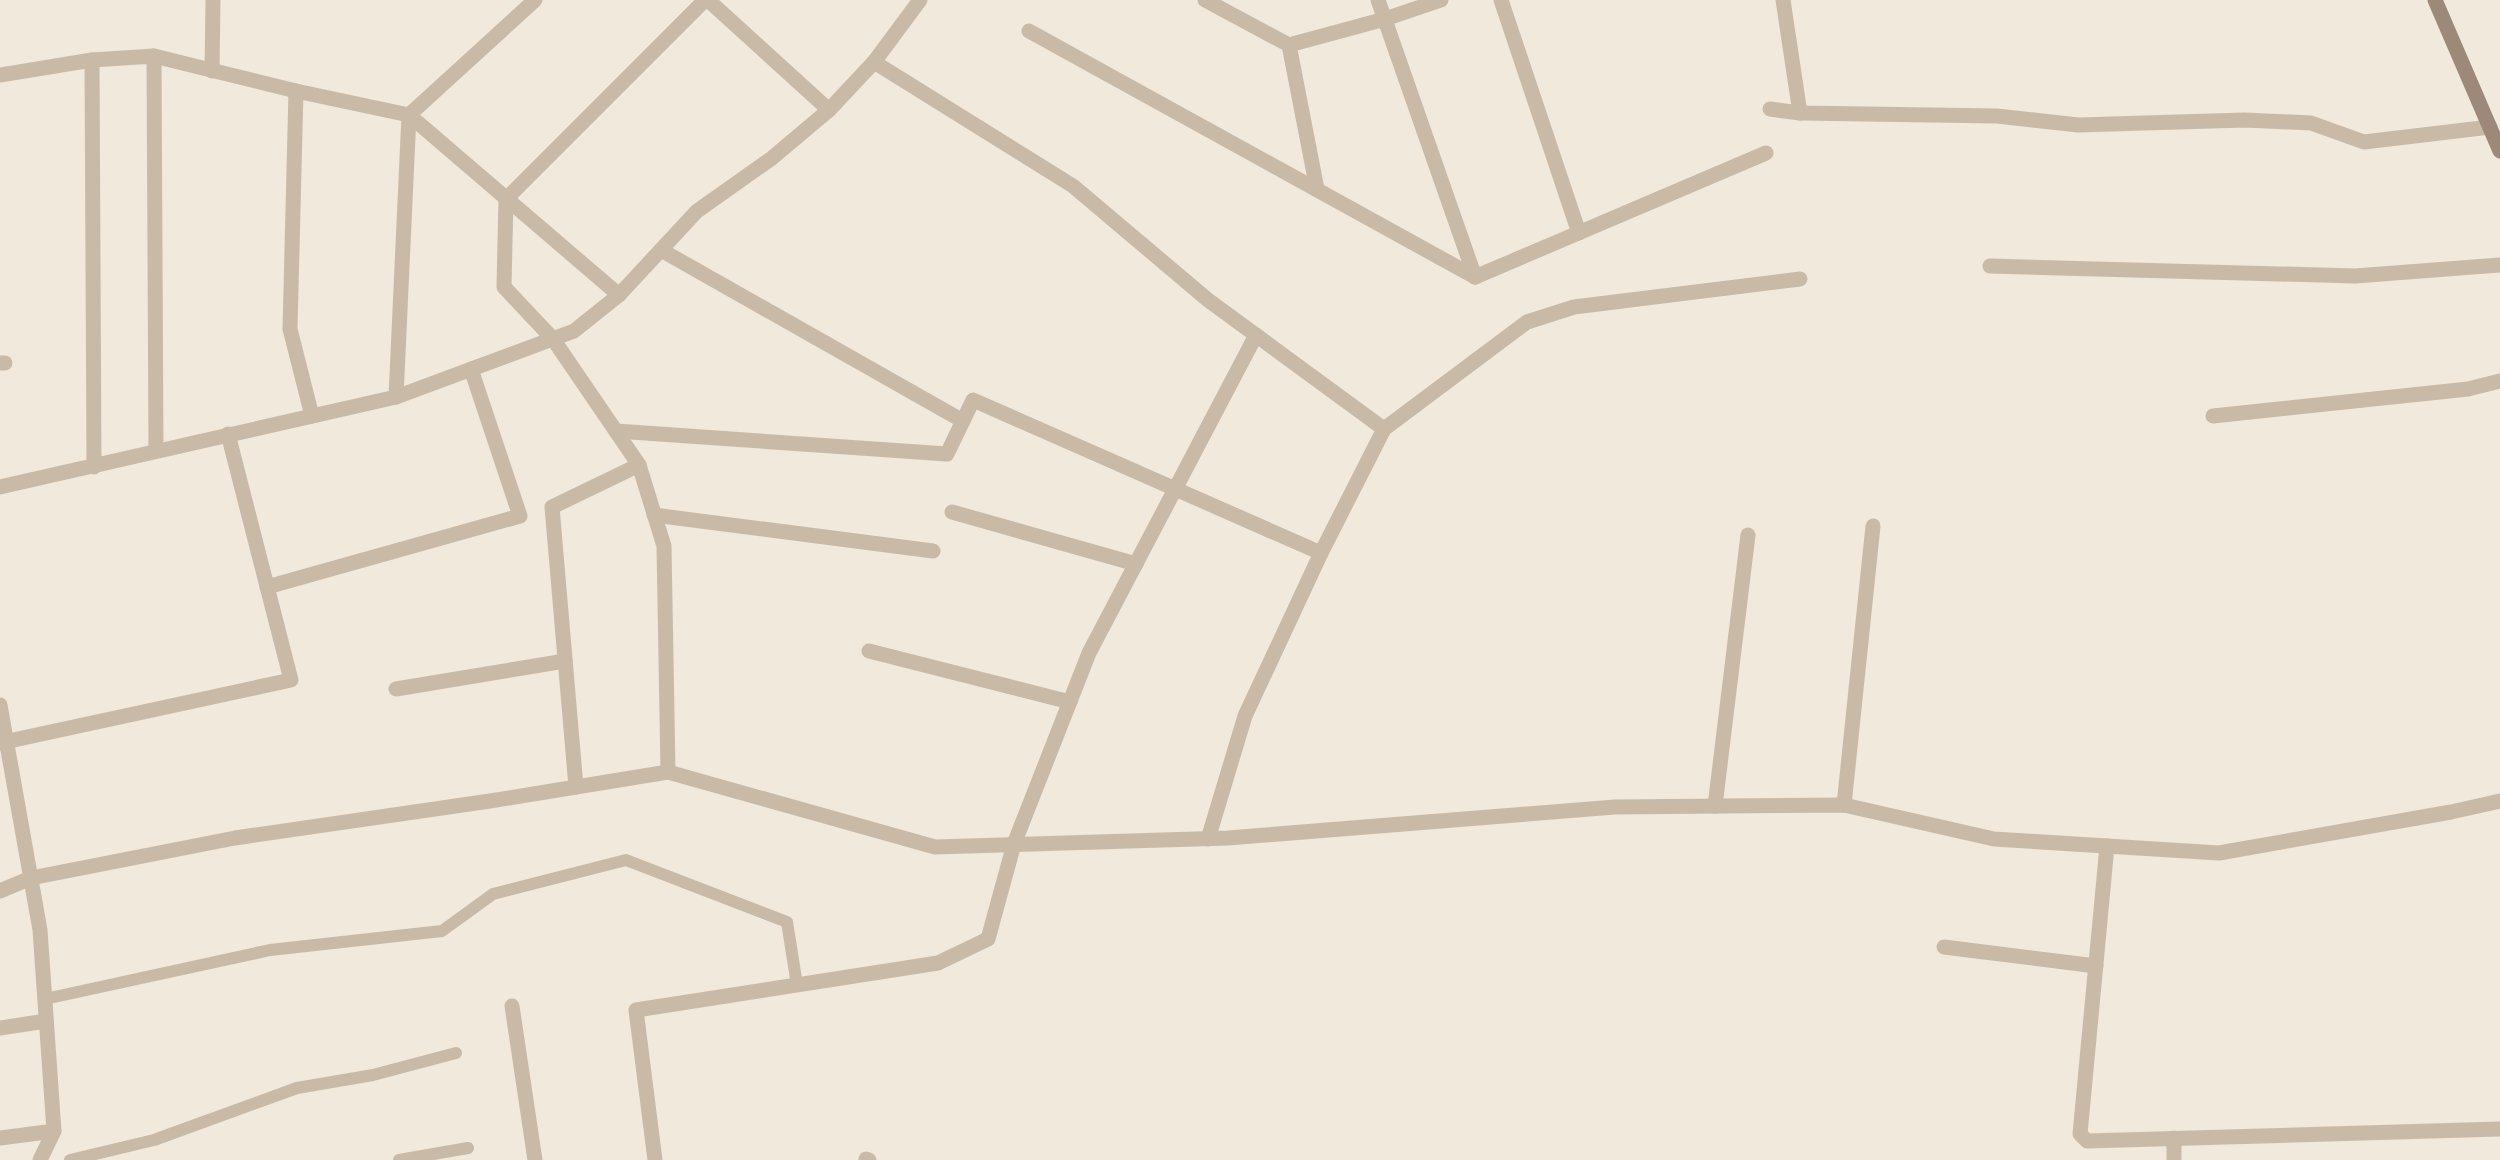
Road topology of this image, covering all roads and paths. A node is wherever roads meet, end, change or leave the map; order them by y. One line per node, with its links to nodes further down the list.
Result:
1 (213, 0): 17 (street)
2 (535, 0): 23 (street)
3 (706, 0): 21 (street); 28 (street)
4 (920, 0): 16 (street)
5 (1205, 0): 13 (street)
6 (1378, 0): 11 (street)
7 (1441, 0): 11 (street)
8 (1501, 0): 29 (street)
9 (1783, 0): 22 (street)
10 (2435, 0): 24 (street)
11 (1385, 19): 13 (street); 33 (street)
12 (1029, 31): 27 (street)
13 (1289, 45): 27 (street)
14 (154, 56): 15 (street); 17 (street); 47 (street)
15 (92, 60): 18 (street); 49 (street)
16 (874, 62): 21 (street); 36 (street)
17 (213, 71): 19 (street)
18 (0, 75)
19 (297, 91): 23 (street); 41 (street)
20 (1770, 109): 22 (street)
21 (828, 110): 30 (street)
22 (1800, 113): 24 (street)
23 (409, 115): 28 (street); 40 (street)
24 (2490, 127): 25 (street)
25 (2500, 151)
26 (1766, 153): 29 (street)
27 (1317, 189): 33 (street)
28 (506, 199): 35 (street); 37 (street)
29 (1579, 233): 33 (street)
30 (661, 250): 35 (street); 43 (street)
31 (2500, 265): 32 (street)
32 (1990, 266)
33 (1475, 277)
34 (1800, 279): 44 (street)
35 (619, 296): 37 (street)
36 (1256, 335): 44 (street); 51 (street)
37 (553, 339): 38 (street); 45 (street)
38 (471, 369): 40 (street); 59 (street)
39 (2500, 381): 42 (street)
40 (396, 397): 41 (street)
41 (312, 416): 46 (street)
42 (2213, 416)
43 (963, 421): 45 (street); 51 (street)
44 (1384, 429): 57 (street)
45 (616, 431): 48 (street)
46 (228, 434): 47 (street); 59 (street)
47 (156, 450): 49 (street)
48 (639, 465): 53 (street); 61 (street)
49 (94, 467): 50 (street)
50 (0, 487)
51 (1176, 489): 57 (street); 58 (street)
52 (952, 512): 58 (street)
53 (654, 515): 56 (street); 66 (street)
54 (1873, 526): 70 (street)
55 (1748, 535): 69 (street)
56 (933, 551)
57 (1321, 553): 71 (street)
58 (1136, 564): 63 (street)
59 (267, 587): 65 (street)
60 (869, 651): 63 (street)
61 (565, 661): 62 (street); 67 (street)
62 (396, 689)
63 (1070, 702): 72 (street)
64 (0, 705): 65 (street)
65 (3, 743): 74 (street)
66 (668, 772): 67 (street); 72 (street)
67 (576, 787): 74 (street)
68 (2500, 801): 73 (street)
69 (1715, 806): 70 (street); 71 (street)
70 (1844, 806): 73 (street)
71 (1208, 839): 72 (street)
72 (1014, 844): 78 (street)
73 (2107, 846): 77 (street)
74 (31, 878): 75 (street); 79 (street)
75 (0, 891)
76 (1944, 947): 77 (street)
77 (2096, 966): 87 (street)
78 (797, 986): 79 (lane); 93 (street)
79 (45, 999): 81 (street)
80 (512, 1006): 92 (street)
81 (46, 1021): 82 (street); 85 (street)
82 (0, 1028)
83 (456, 1053): 90 (lane)
84 (2500, 1129): 87 (street)
85 (54, 1131): 86 (street); 89 (street)
86 (0, 1138)
87 (2174, 1138): 94 (street)
88 (468, 1148): 91 (lane)
89 (40, 1160)
90 (70, 1160)
91 (399, 1160)
92 (535, 1160)
93 (655, 1160)
94 (2174, 1160)

